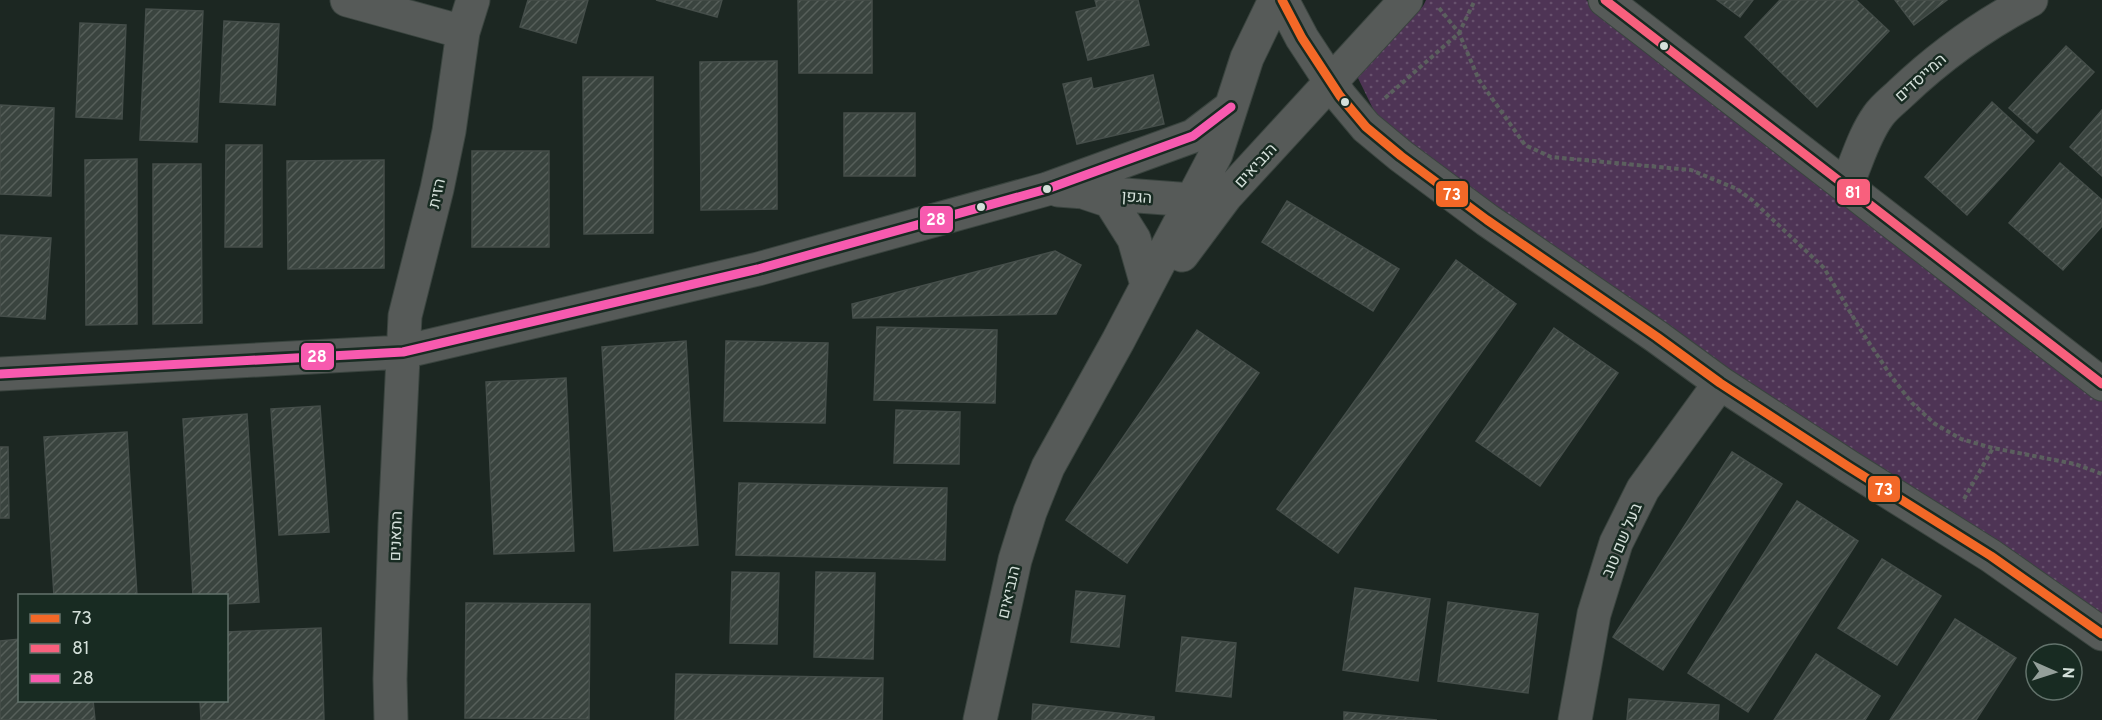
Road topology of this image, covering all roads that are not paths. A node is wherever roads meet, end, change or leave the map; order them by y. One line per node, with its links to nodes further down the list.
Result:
1 (347, 0): 8 (street)
2 (473, 0): 8 (street, הזית)
3 (1275, 0): 10 (street, הנביאים)
4 (1282, 0): 9 (street)
5 (1406, 0): 9 (street, הנביאים)
6 (1605, 0): 11 (street)
7 (2031, 0): 11 (street, המייסדים)
8 (463, 32): 18 (street, הזית)
9 (1332, 82): 14 (street, הנביאים); 20 (street)
10 (1231, 107): 12 (street, הגפן); 15 (street, הנביאים)
11 (1846, 186): 21 (street)
12 (1047, 189): 13 (street, הגפן); 18 (street, הגפן)
13 (1081, 192): 15 (street, הגפן); 16 (street)
14 (1226, 196): 15 (street, הגפן); 17 (street, הנביאים)
15 (1192, 200): 16 (street, הנביאים)
16 (1147, 285): 17 (street, הנביאים)
17 (1118, 341): 24 (street, הנביאים)
18 (403, 352): 19 (street, הגפן); 23 (street, התאנים)
19 (0, 374)
20 (1720, 383): 22 (street); 25 (street, בעל שם טוב)
21 (2102, 384)
22 (2102, 634)
23 (391, 720)
24 (980, 720)
25 (1575, 720)

